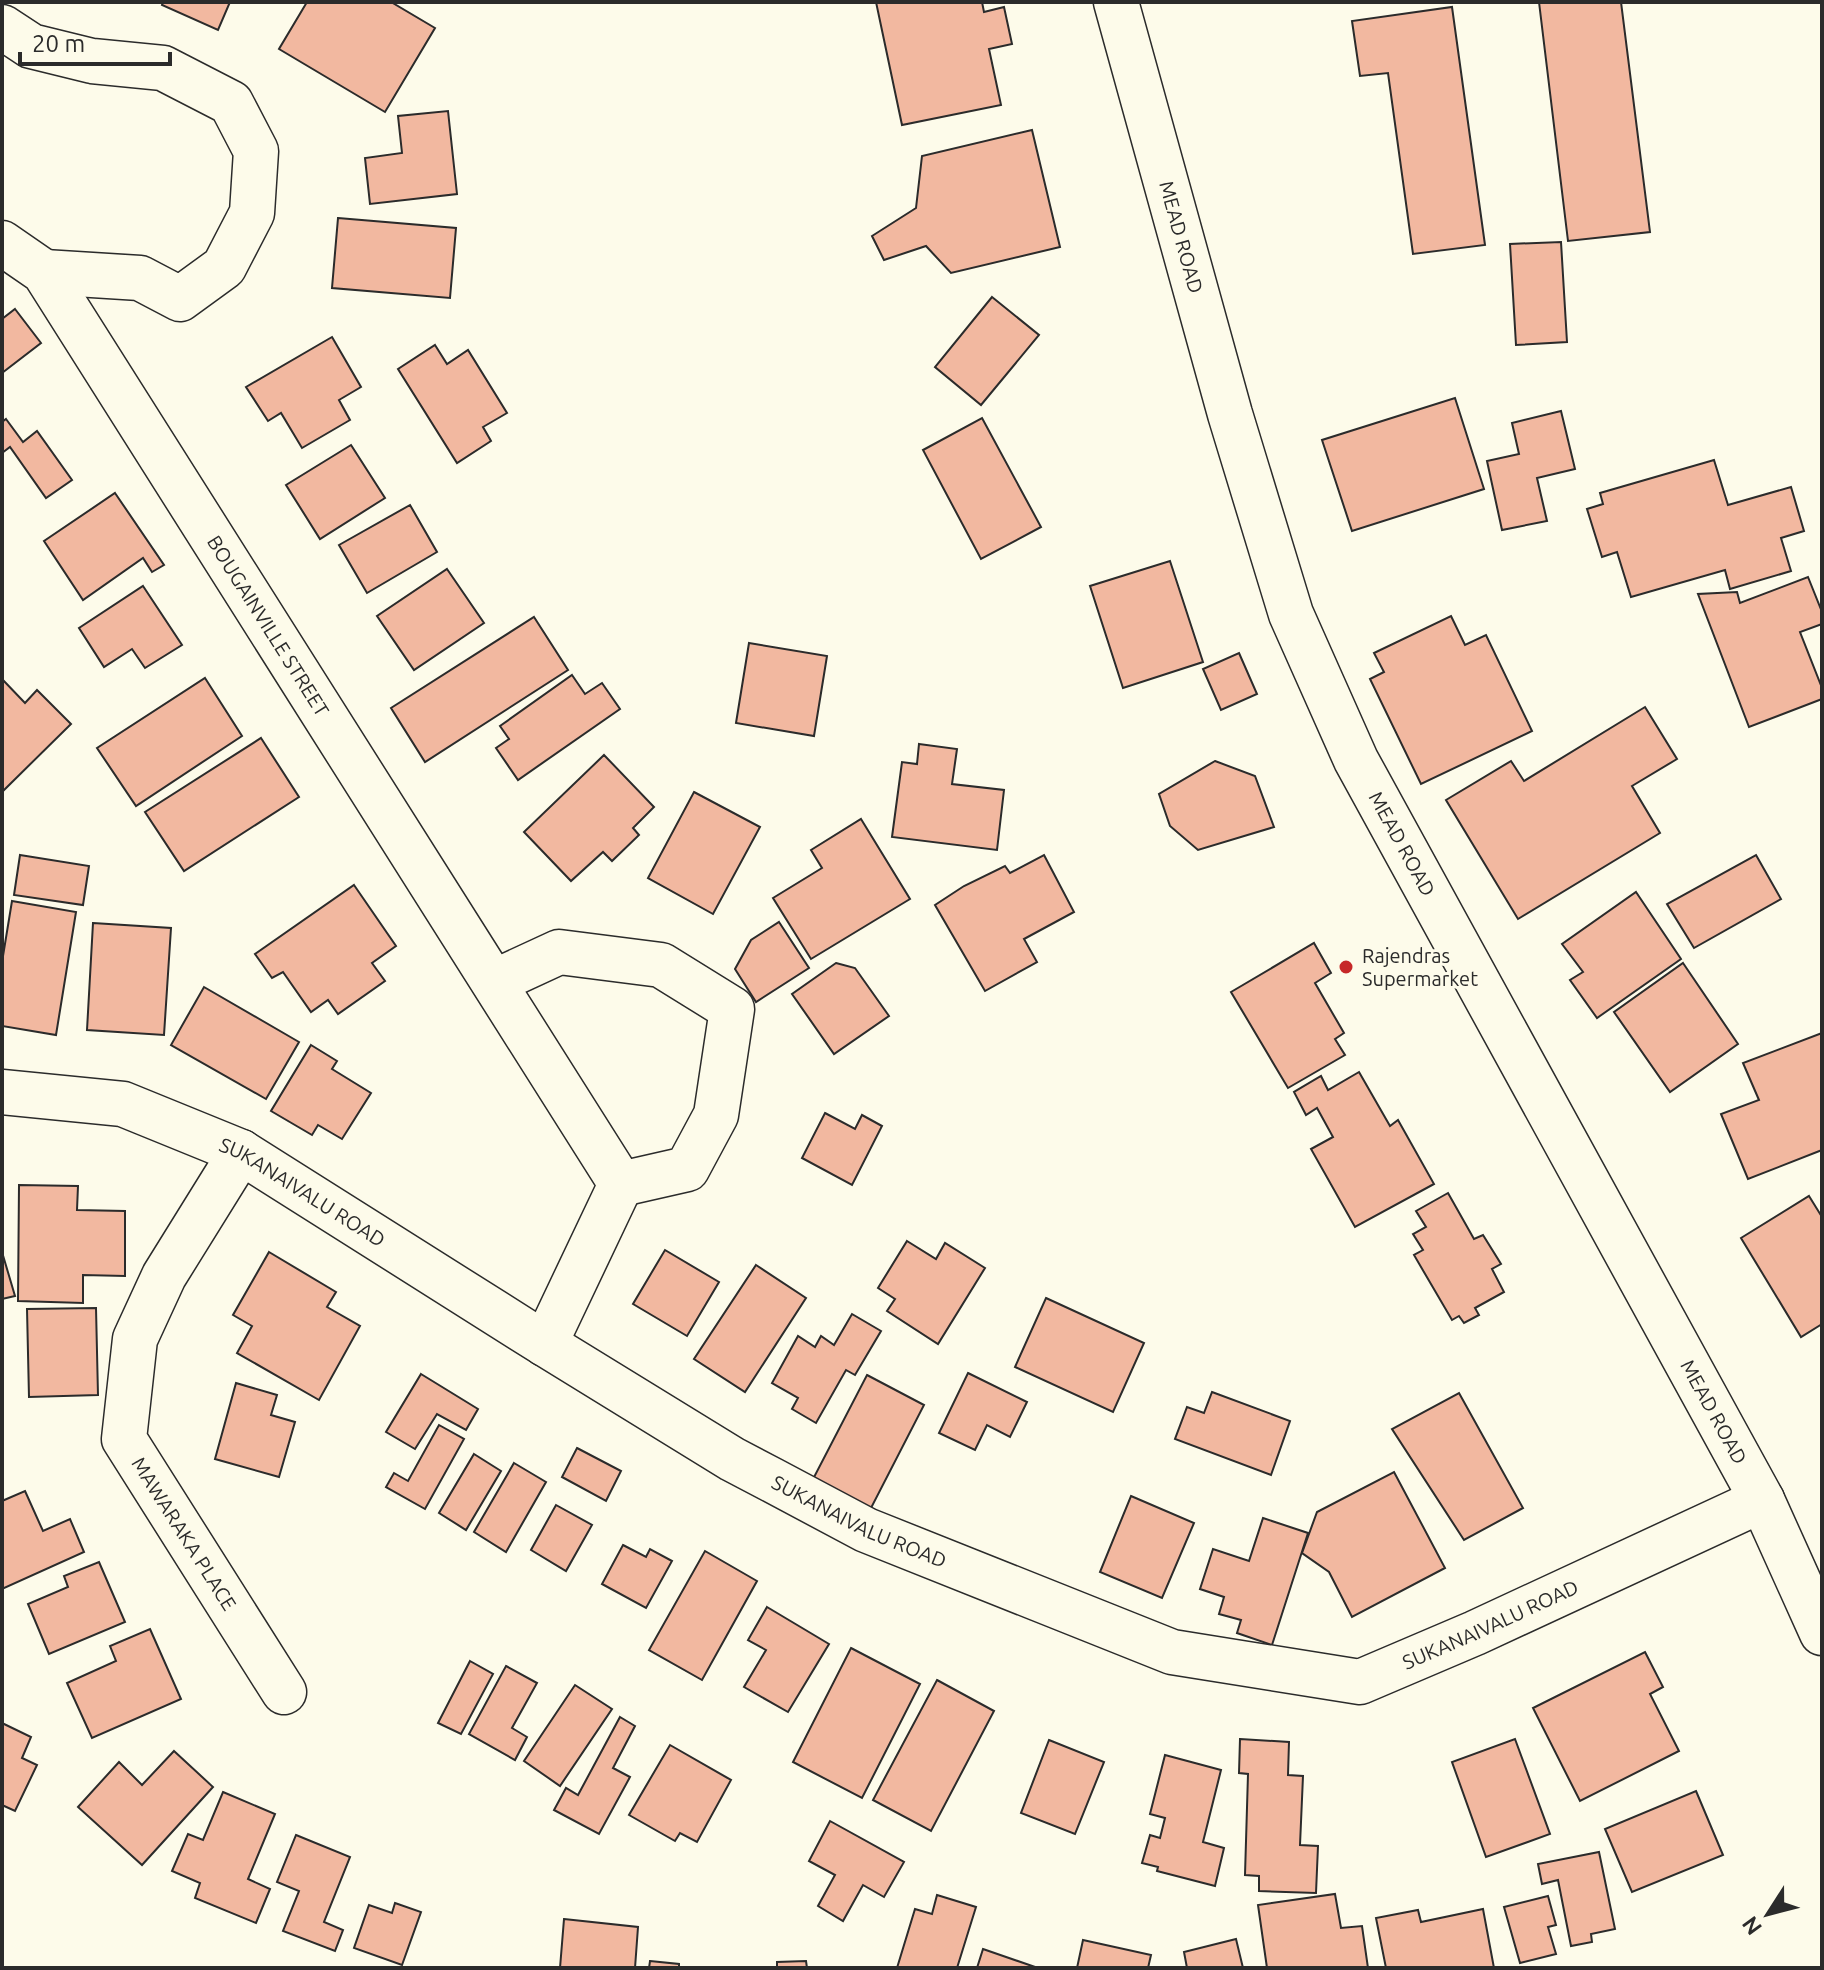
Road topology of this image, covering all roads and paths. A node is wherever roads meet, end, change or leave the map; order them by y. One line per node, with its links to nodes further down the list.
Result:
1 (1116, 2): 10 (main road, MEAD ROAD)
2 (2, 27): 4 (main road)
3 (2, 243): 4 (main road, BOUGAINVILLE STREET)
4 (44, 272): 5 (main road, BOUGAINVILLE STREET)
5 (494, 982): 8 (main road, BOUGAINVILLE STREET); 8 (main road)
6 (2, 1092): 7 (main road, SUKANAIVALU ROAD)
7 (241, 1152): 9 (main road, SUKANAIVALU ROAD); 12 (main road, MAWARAKA PLACE)
8 (621, 1184): 9 (main road)
9 (545, 1344): 10 (main road, SUKANAIVALU ROAD)
10 (1762, 1500): 11 (main road, MEAD ROAD)
11 (1822, 1633)
12 (284, 1692)

